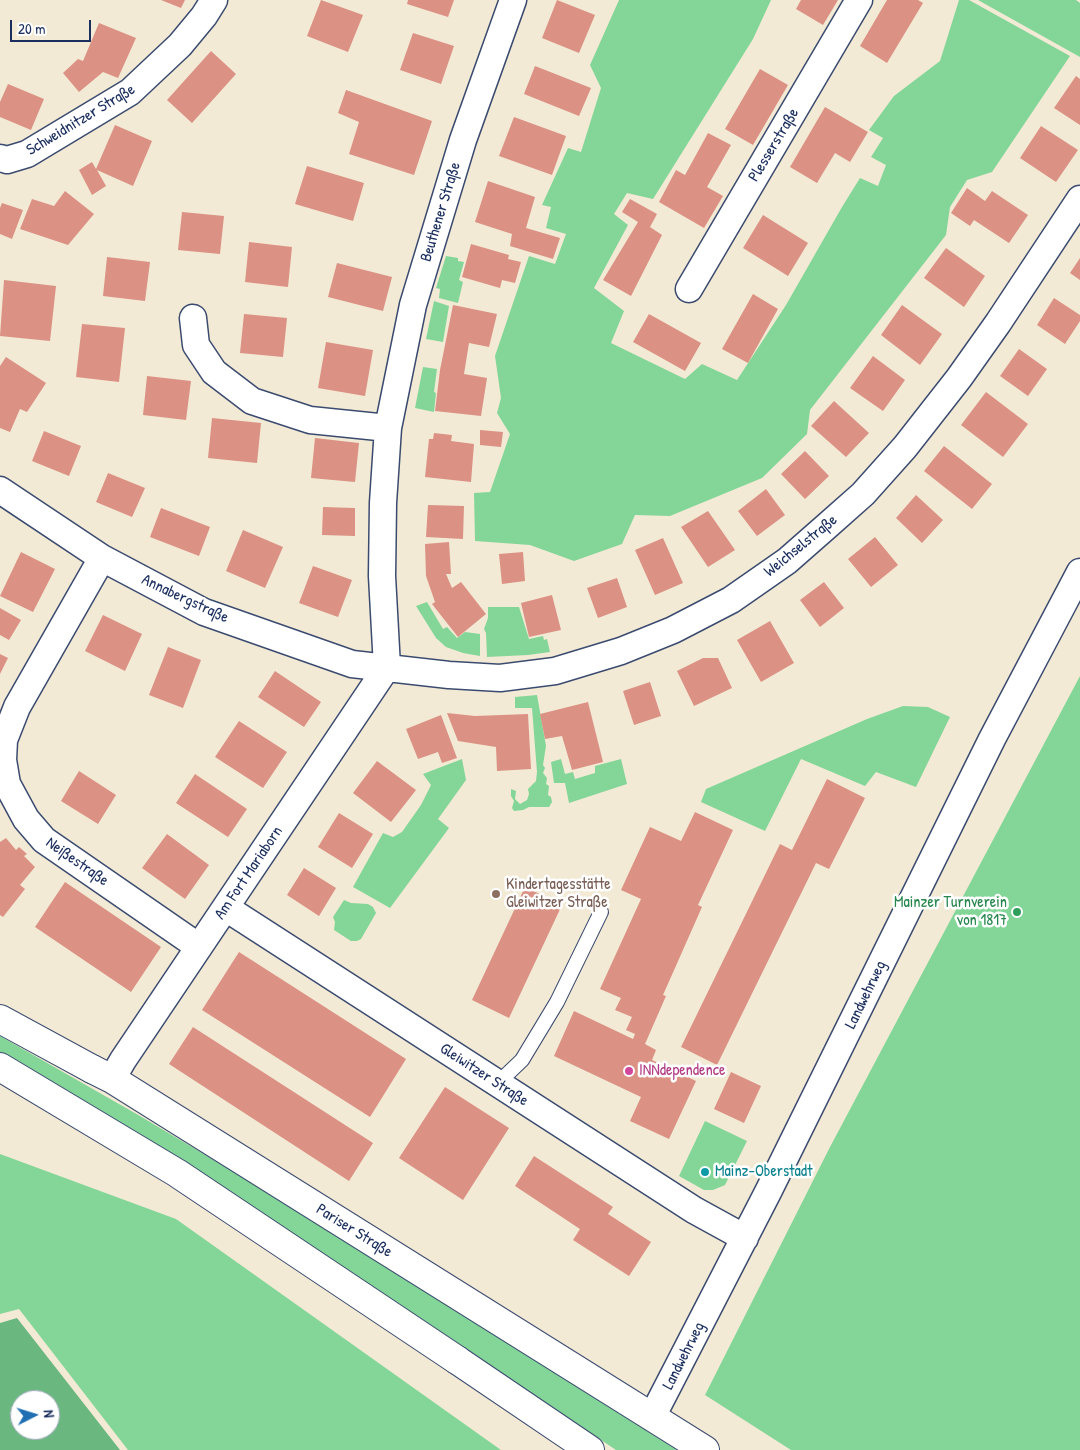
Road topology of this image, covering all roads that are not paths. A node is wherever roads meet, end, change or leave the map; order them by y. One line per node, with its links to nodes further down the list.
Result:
1 (214, 0): 4 (street, Schweidnitzer Straße)
2 (513, 0): 8 (street, Beuthener Straße)
3 (859, 0): 6 (street, Plesserstraße)
4 (0, 158)
5 (1080, 200): 12 (street, Weichselstraße)
6 (689, 289)
7 (193, 318): 8 (street)
8 (388, 428): 12 (street, Beuthener Straße)
9 (0, 490): 10 (street, Annabergstraße)
10 (102, 558): 12 (street, Annabergstraße); 15 (street, Neißestraße)
11 (1080, 572): 20 (street, Landwehrweg)
12 (387, 667): 13 (street, Am Fort Mariaborn)
13 (226, 908): 15 (street, Am Fort Mariaborn); 19 (street, Gleiwitzer Straße)
14 (602, 912): 19 (lane)
15 (199, 947): 18 (street, Am Fort Mariaborn)
16 (0, 1019): 18 (main road, Pariser Straße)
17 (0, 1067): 22 (main road)
18 (102, 1074): 21 (main road, Pariser Straße)
19 (498, 1083): 20 (street, Gleiwitzer Straße)
20 (745, 1238): 21 (street, Landwehrweg)
21 (652, 1417): 23 (main road, Pariser Straße)
22 (590, 1450)
23 (704, 1450)

